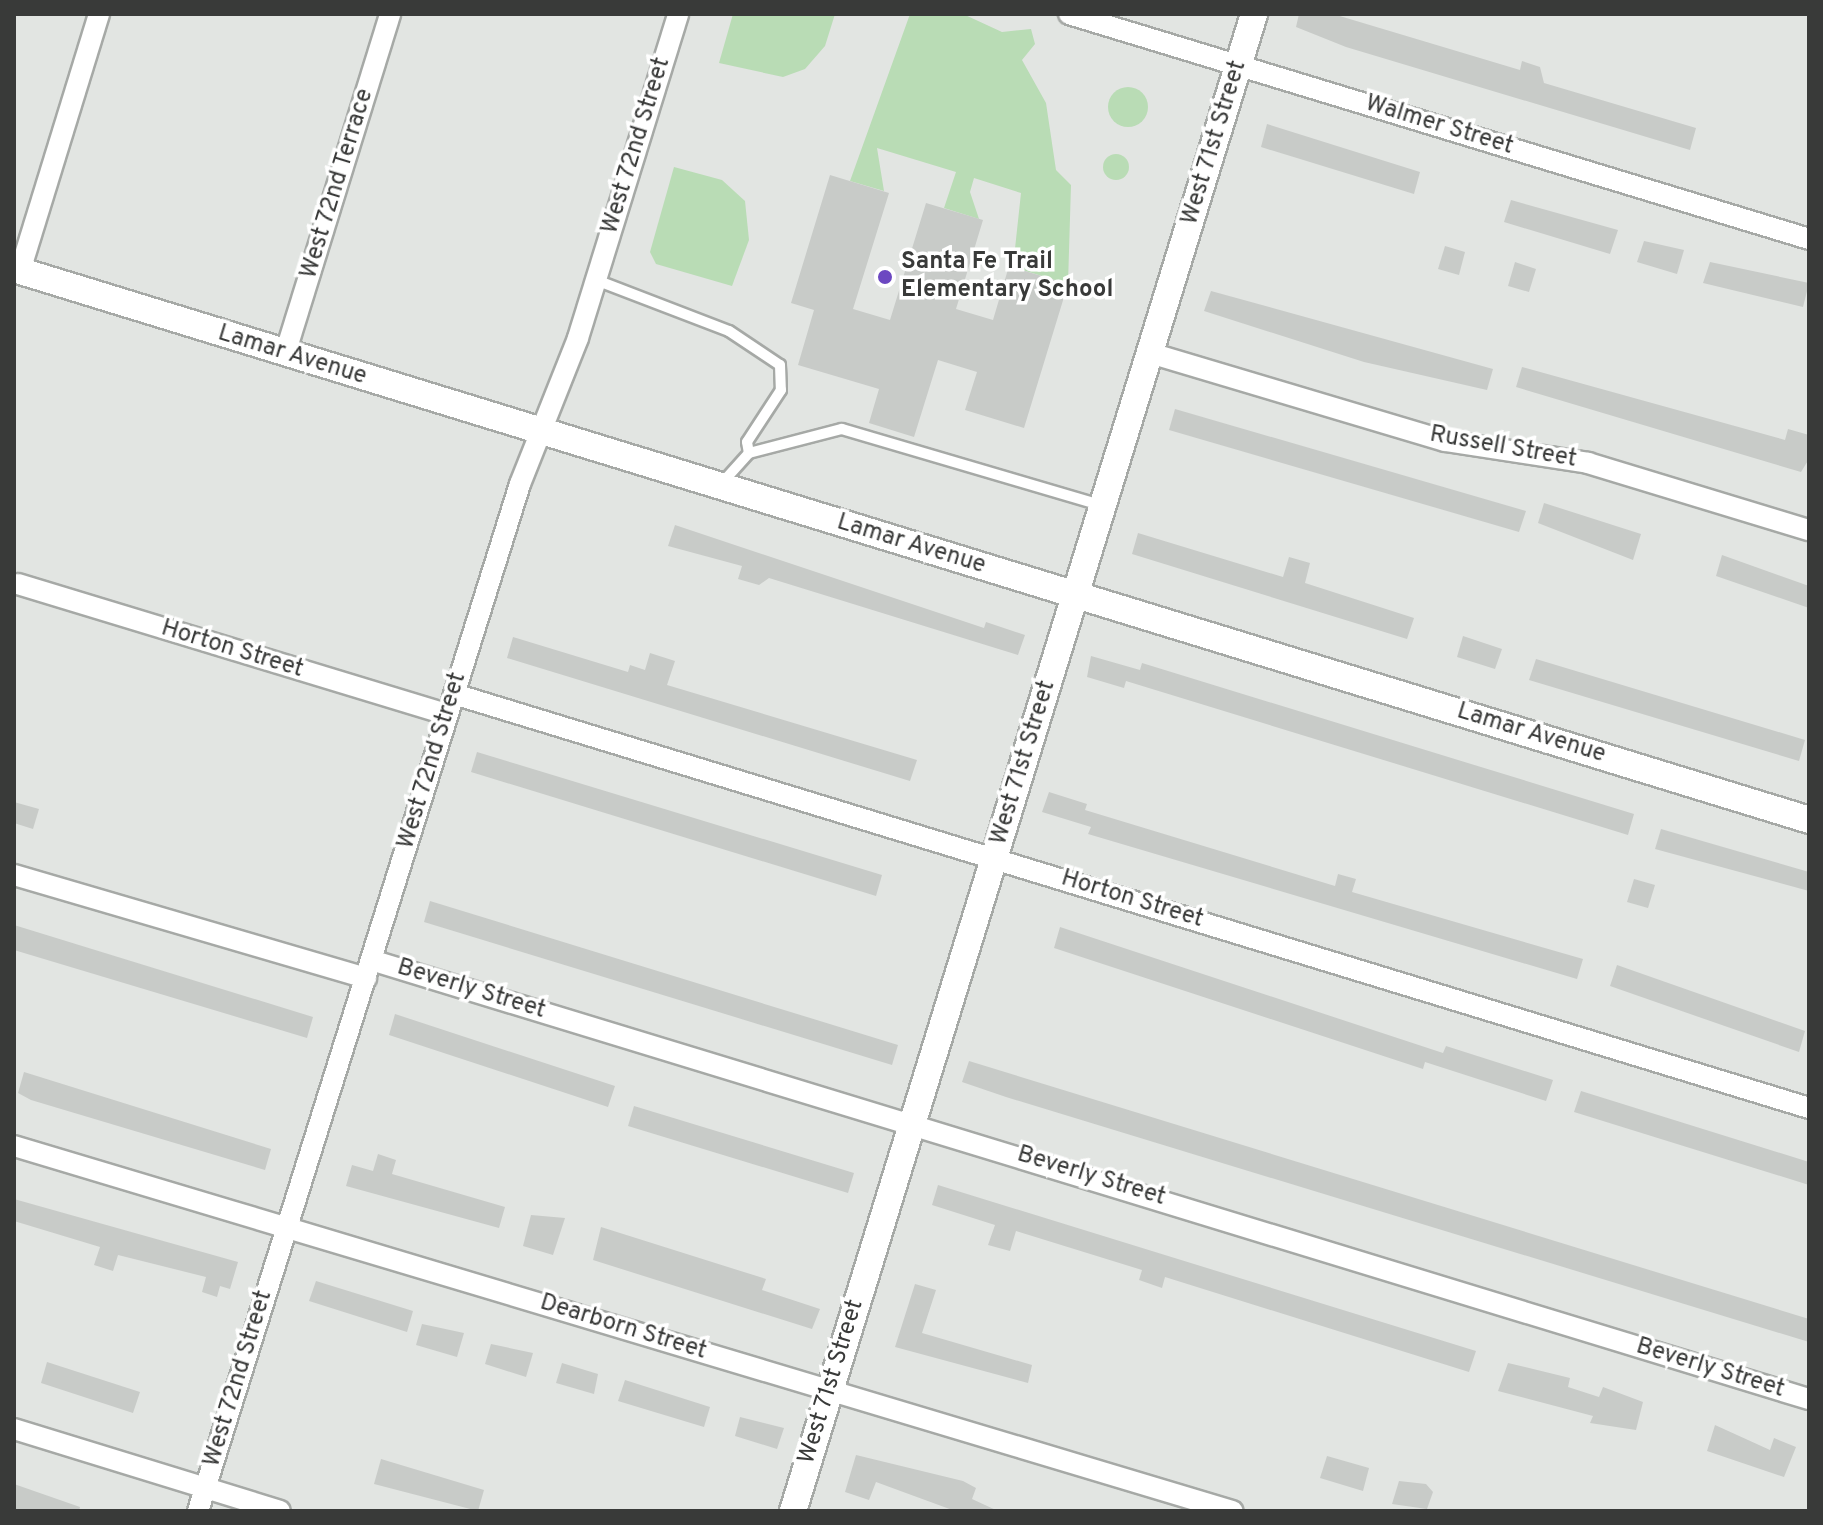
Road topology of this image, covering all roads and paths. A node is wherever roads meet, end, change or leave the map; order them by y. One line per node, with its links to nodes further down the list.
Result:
1 (99, 14): 8 (street)
2 (390, 14): 11 (street, West 72nd Terrace)
3 (678, 14): 9 (street, West 72nd Street)
4 (1069, 14): 6 (street, Walmer Street)
5 (1254, 14): 6 (street, West 71st Street)
6 (1239, 64): 7 (street, Walmer Street); 10 (street, West 71st Street)
7 (1809, 239)
8 (17, 270): 11 (street, Lamar Avenue)
9 (596, 280): 12 (street, West 72nd Street); 13 (lane)
10 (1150, 353): 15 (street, West 71st Street); 16 (street, Russell Street)
11 (285, 354): 12 (street, Lamar Avenue)
12 (538, 432): 14 (street, Lamar Avenue); 19 (street, West 72nd Street)
13 (749, 453): 14 (lane); 15 (lane)
14 (720, 486): 18 (street, Lamar Avenue)
15 (1103, 505): 18 (street, West 71st Street)
16 (1809, 530)
17 (18, 584): 19 (street, Horton Street)
18 (1075, 595): 20 (street, Lamar Avenue); 21 (street, West 71st Street)
19 (450, 704): 21 (street, Horton Street); 23 (street, West 72nd Street)
20 (1809, 820)
21 (994, 859): 24 (street, Horton Street); 25 (street, West 71st Street)
22 (14, 875): 23 (street, Beverly Street)
23 (368, 969): 25 (street, Beverly Street); 27 (street, West 72nd Street)
24 (1809, 1108)
25 (912, 1125): 28 (street, West 71st Street); 29 (street, Beverly Street)
26 (14, 1146): 27 (street, Dearborn Street)
27 (286, 1225): 28 (street, Dearborn Street); 31 (street, West 72nd Street)
28 (830, 1389): 34 (street, West 71st Street); 35 (street, Dearborn Street)
29 (1809, 1399)
30 (14, 1429): 31 (street)
31 (205, 1489): 32 (street, West 72nd Street); 33 (street)
32 (198, 1511)
33 (280, 1511)
34 (793, 1511)
35 (1232, 1511)

